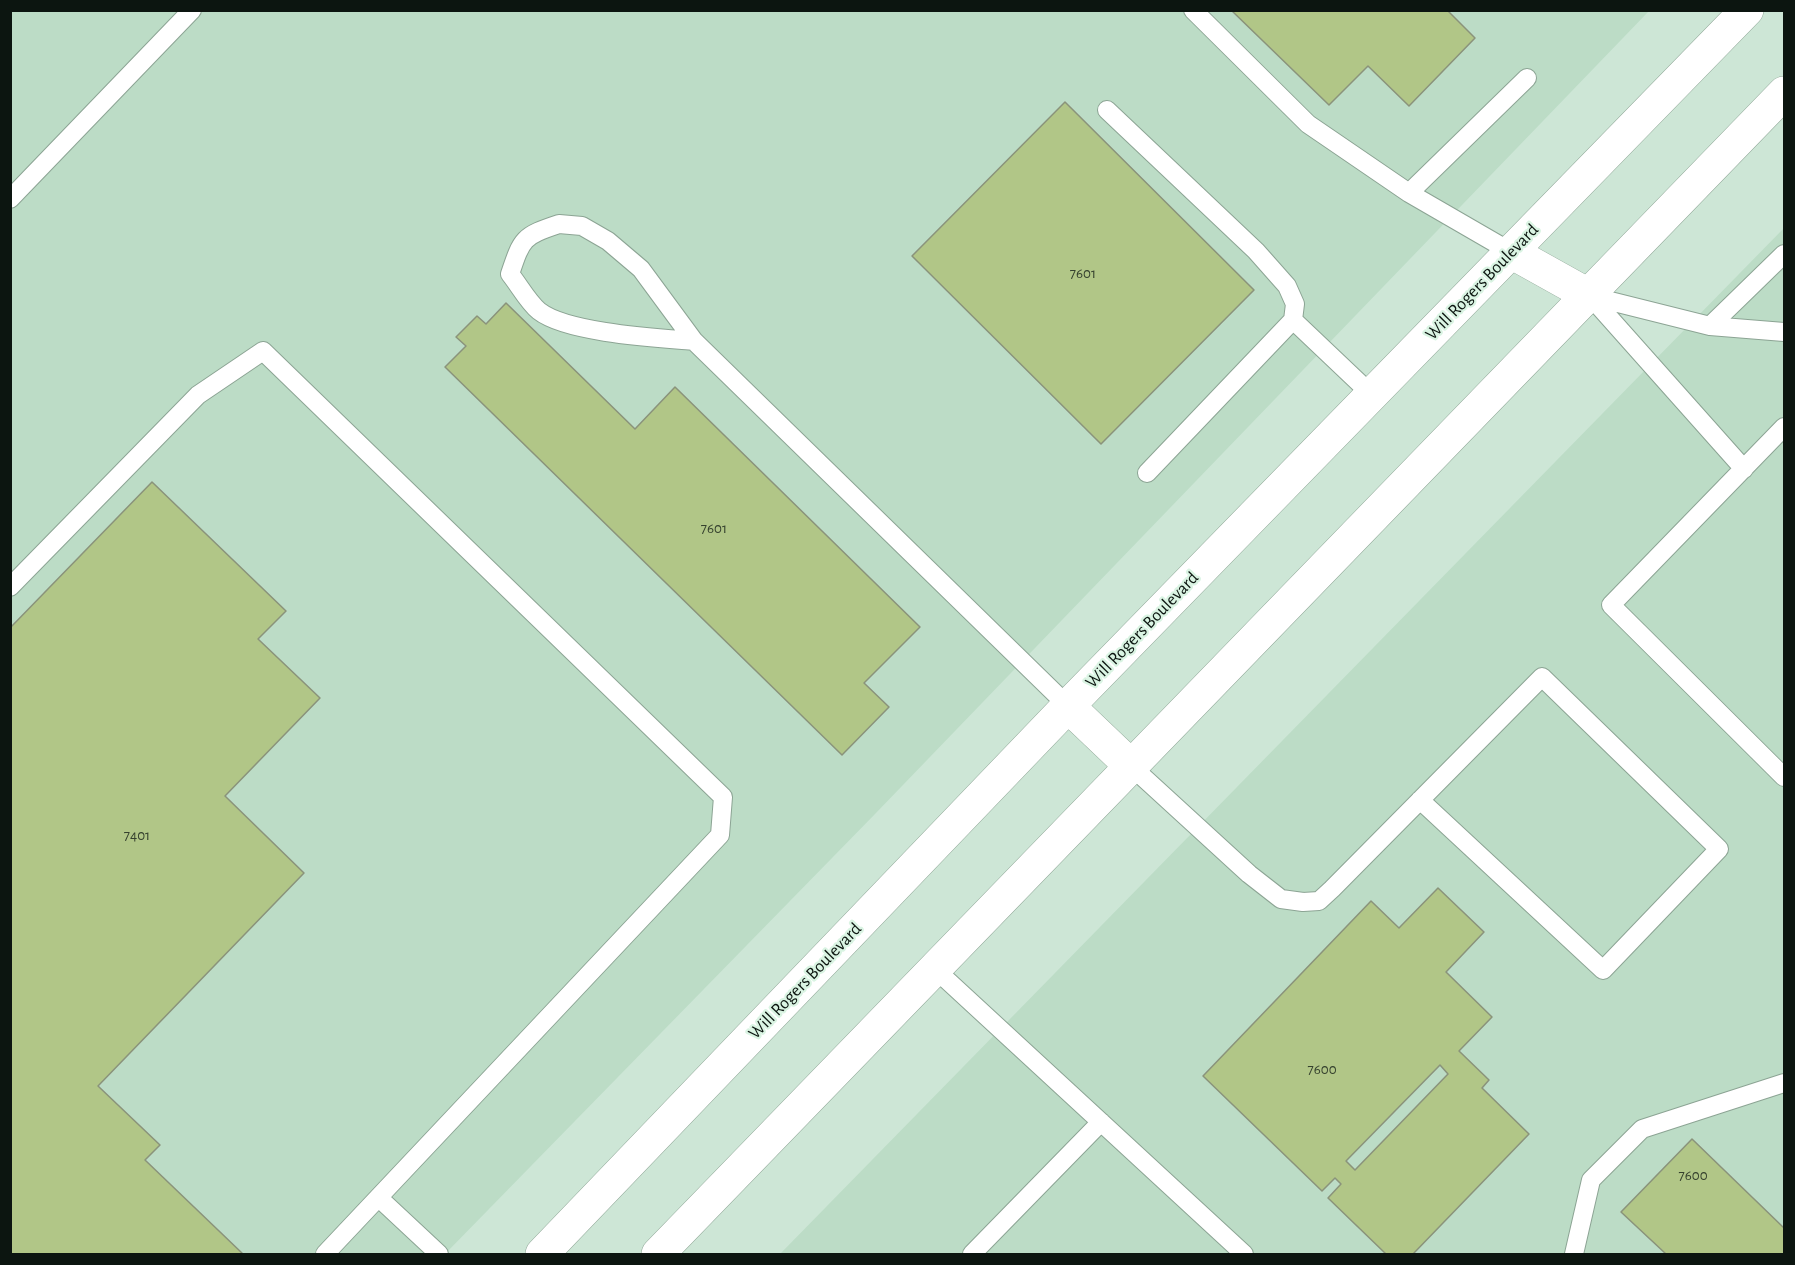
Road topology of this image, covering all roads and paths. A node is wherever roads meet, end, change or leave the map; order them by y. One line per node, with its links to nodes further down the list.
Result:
1 (192, 10): 8 (lane)
2 (1193, 10): 7 (lane)
3 (1747, 10): 9 (main road, Will Rogers Boulevard)
4 (1527, 78): 7 (lane)
5 (1785, 93): 11 (main road)
6 (1107, 111): 12 (lane)
7 (1409, 193): 9 (lane)
8 (10, 199)
9 (1511, 252): 11 (main road); 16 (main road, Will Rogers Boulevard)
10 (1785, 254): 13 (lane)
11 (1590, 296): 13 (lane); 18 (lane); 22 (main road)
12 (1293, 320): 16 (lane); 19 (lane)
13 (1710, 326): 14 (lane)
14 (1785, 332)
15 (694, 340): 15 (lane); 21 (lane)
16 (1372, 395): 21 (main road, Will Rogers Boulevard)
17 (1785, 428): 18 (lane)
18 (1744, 469): 23 (lane)
19 (1147, 473)
20 (10, 587): 28 (lane)
21 (1068, 706): 22 (main road); 31 (main road, Will Rogers Boulevard)
22 (1131, 766): 24 (lane); 25 (main road)
23 (1785, 777)
24 (1420, 800): 24 (lane)
25 (935, 969): 27 (lane); 32 (main road)
26 (1785, 1083): 35 (lane)
27 (1101, 1122): 33 (lane); 34 (lane)
28 (379, 1198): 29 (lane); 30 (lane)
29 (325, 1254)
30 (439, 1254)
31 (542, 1254)
32 (658, 1254)
33 (972, 1254)
34 (1244, 1254)
35 (1574, 1254)

